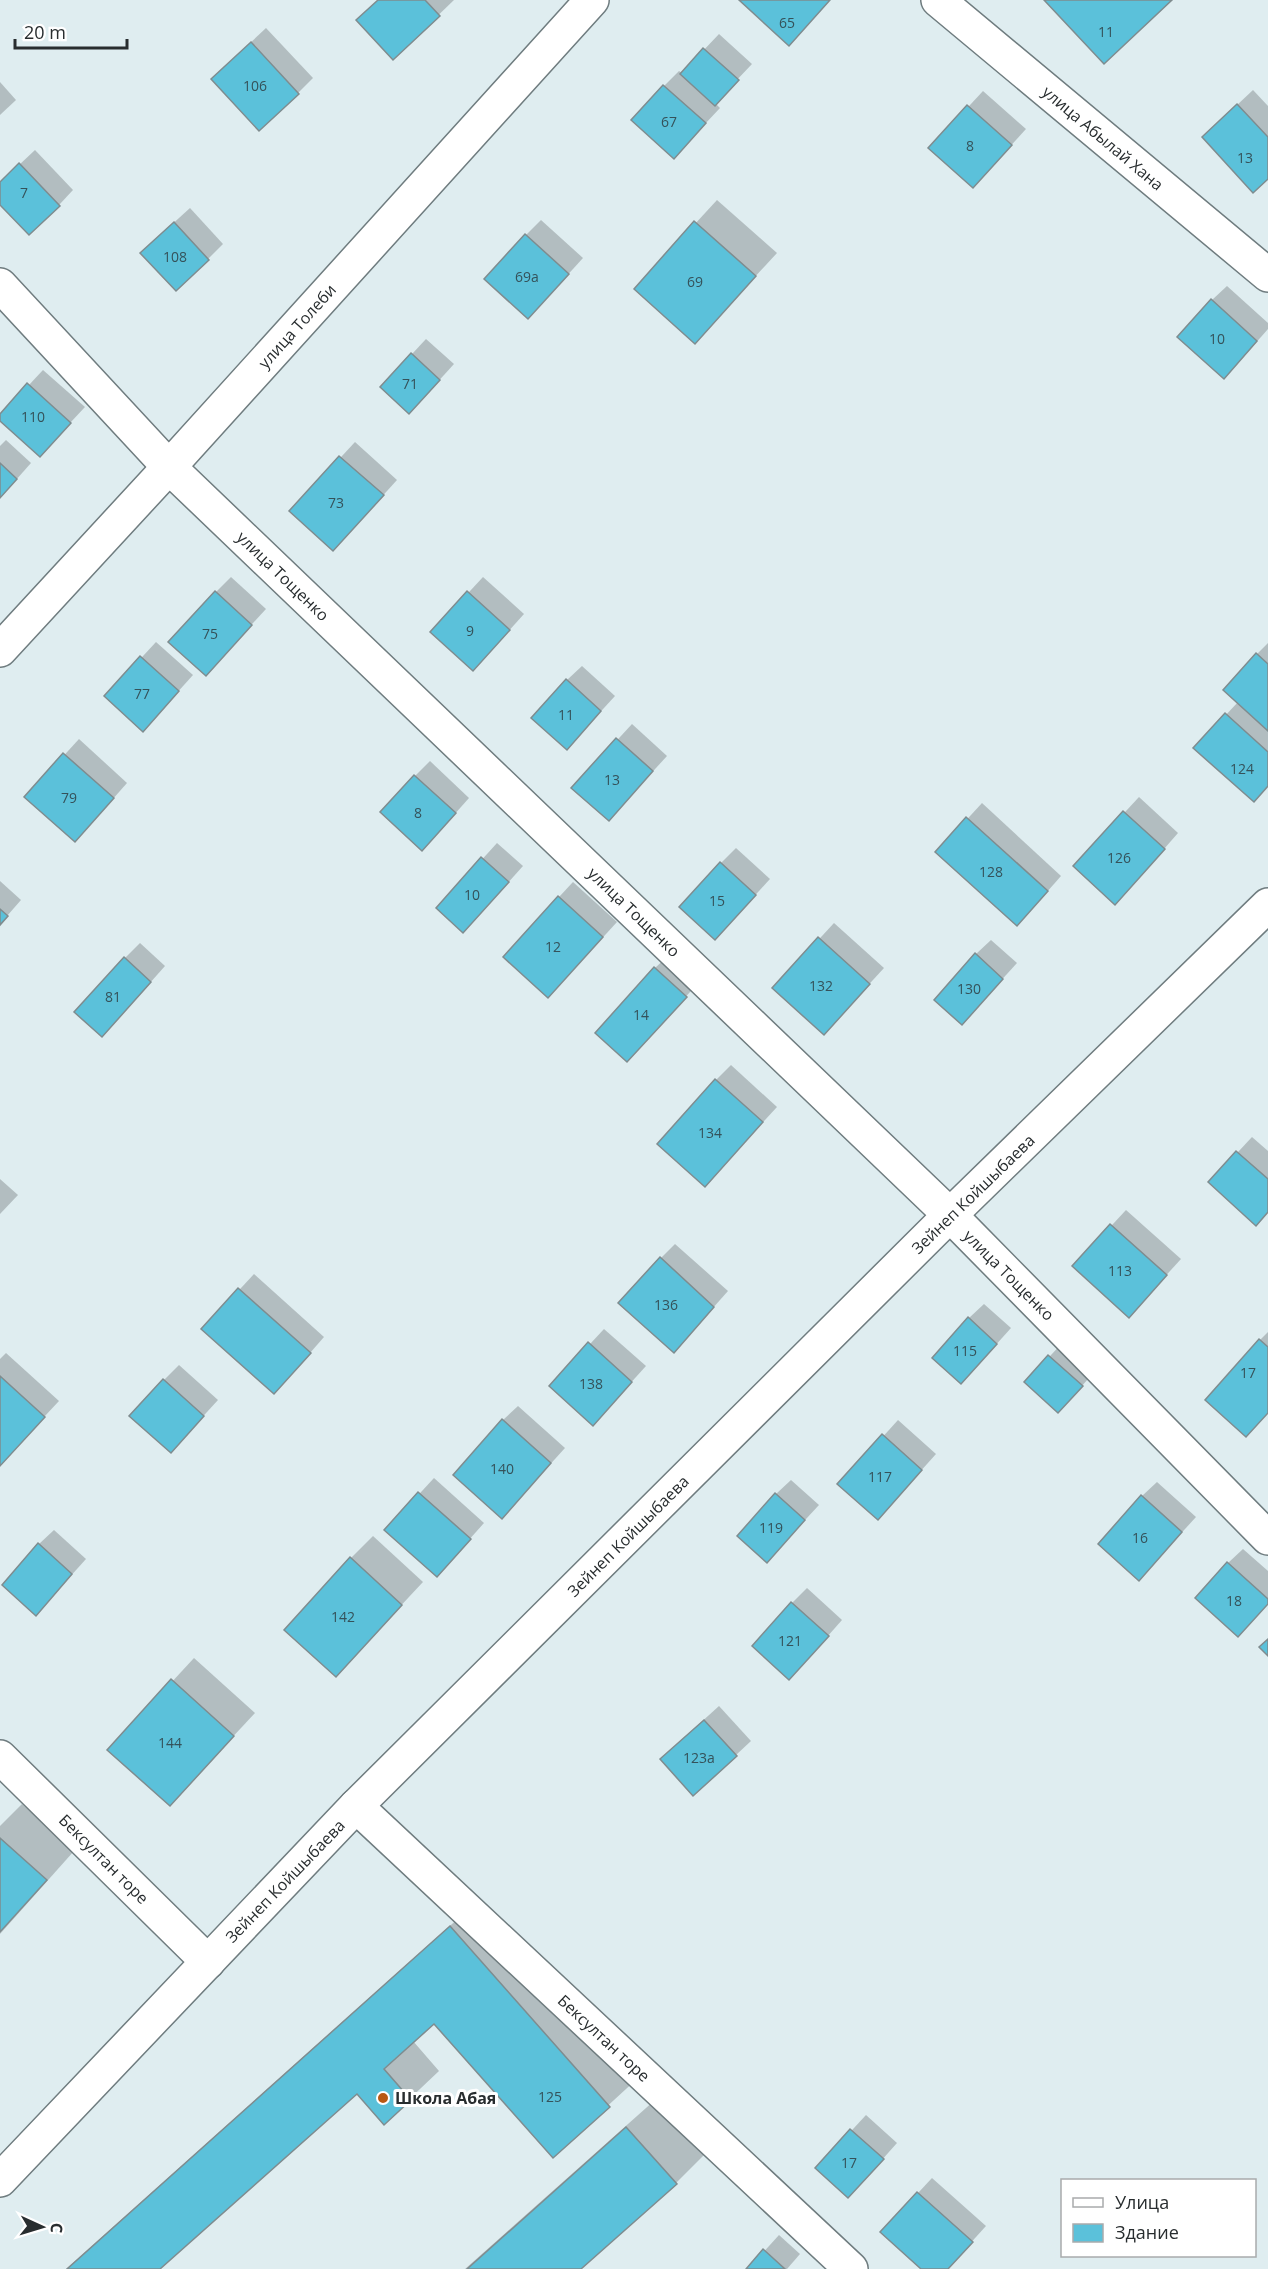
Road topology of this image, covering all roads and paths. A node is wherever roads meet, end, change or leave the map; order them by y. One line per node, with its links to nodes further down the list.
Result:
1 (592, 0): 5 (street, улица Толеби)
2 (938, 0): 3 (street, улица Абылай Хана)
3 (1268, 275)
4 (0, 285): 5 (street, улица Тощенко)
5 (169, 467): 6 (street, улица Толеби); 8 (street, улица Тощенко)
6 (0, 651)
7 (1268, 905): 8 (street, Зейнеп Койшыбаева)
8 (950, 1215): 9 (street, улица Тощенко); 11 (street, Зейнеп Койшыбаева)
9 (1268, 1538)
10 (0, 1757): 12 (street, Бексултан торе)
11 (356, 1806): 12 (street, Зейнеп Койшыбаева); 14 (street, Бексултан торе)
12 (208, 1962): 13 (street, Зейнеп Койшыбаева)
13 (0, 2180)
14 (851, 2269)

